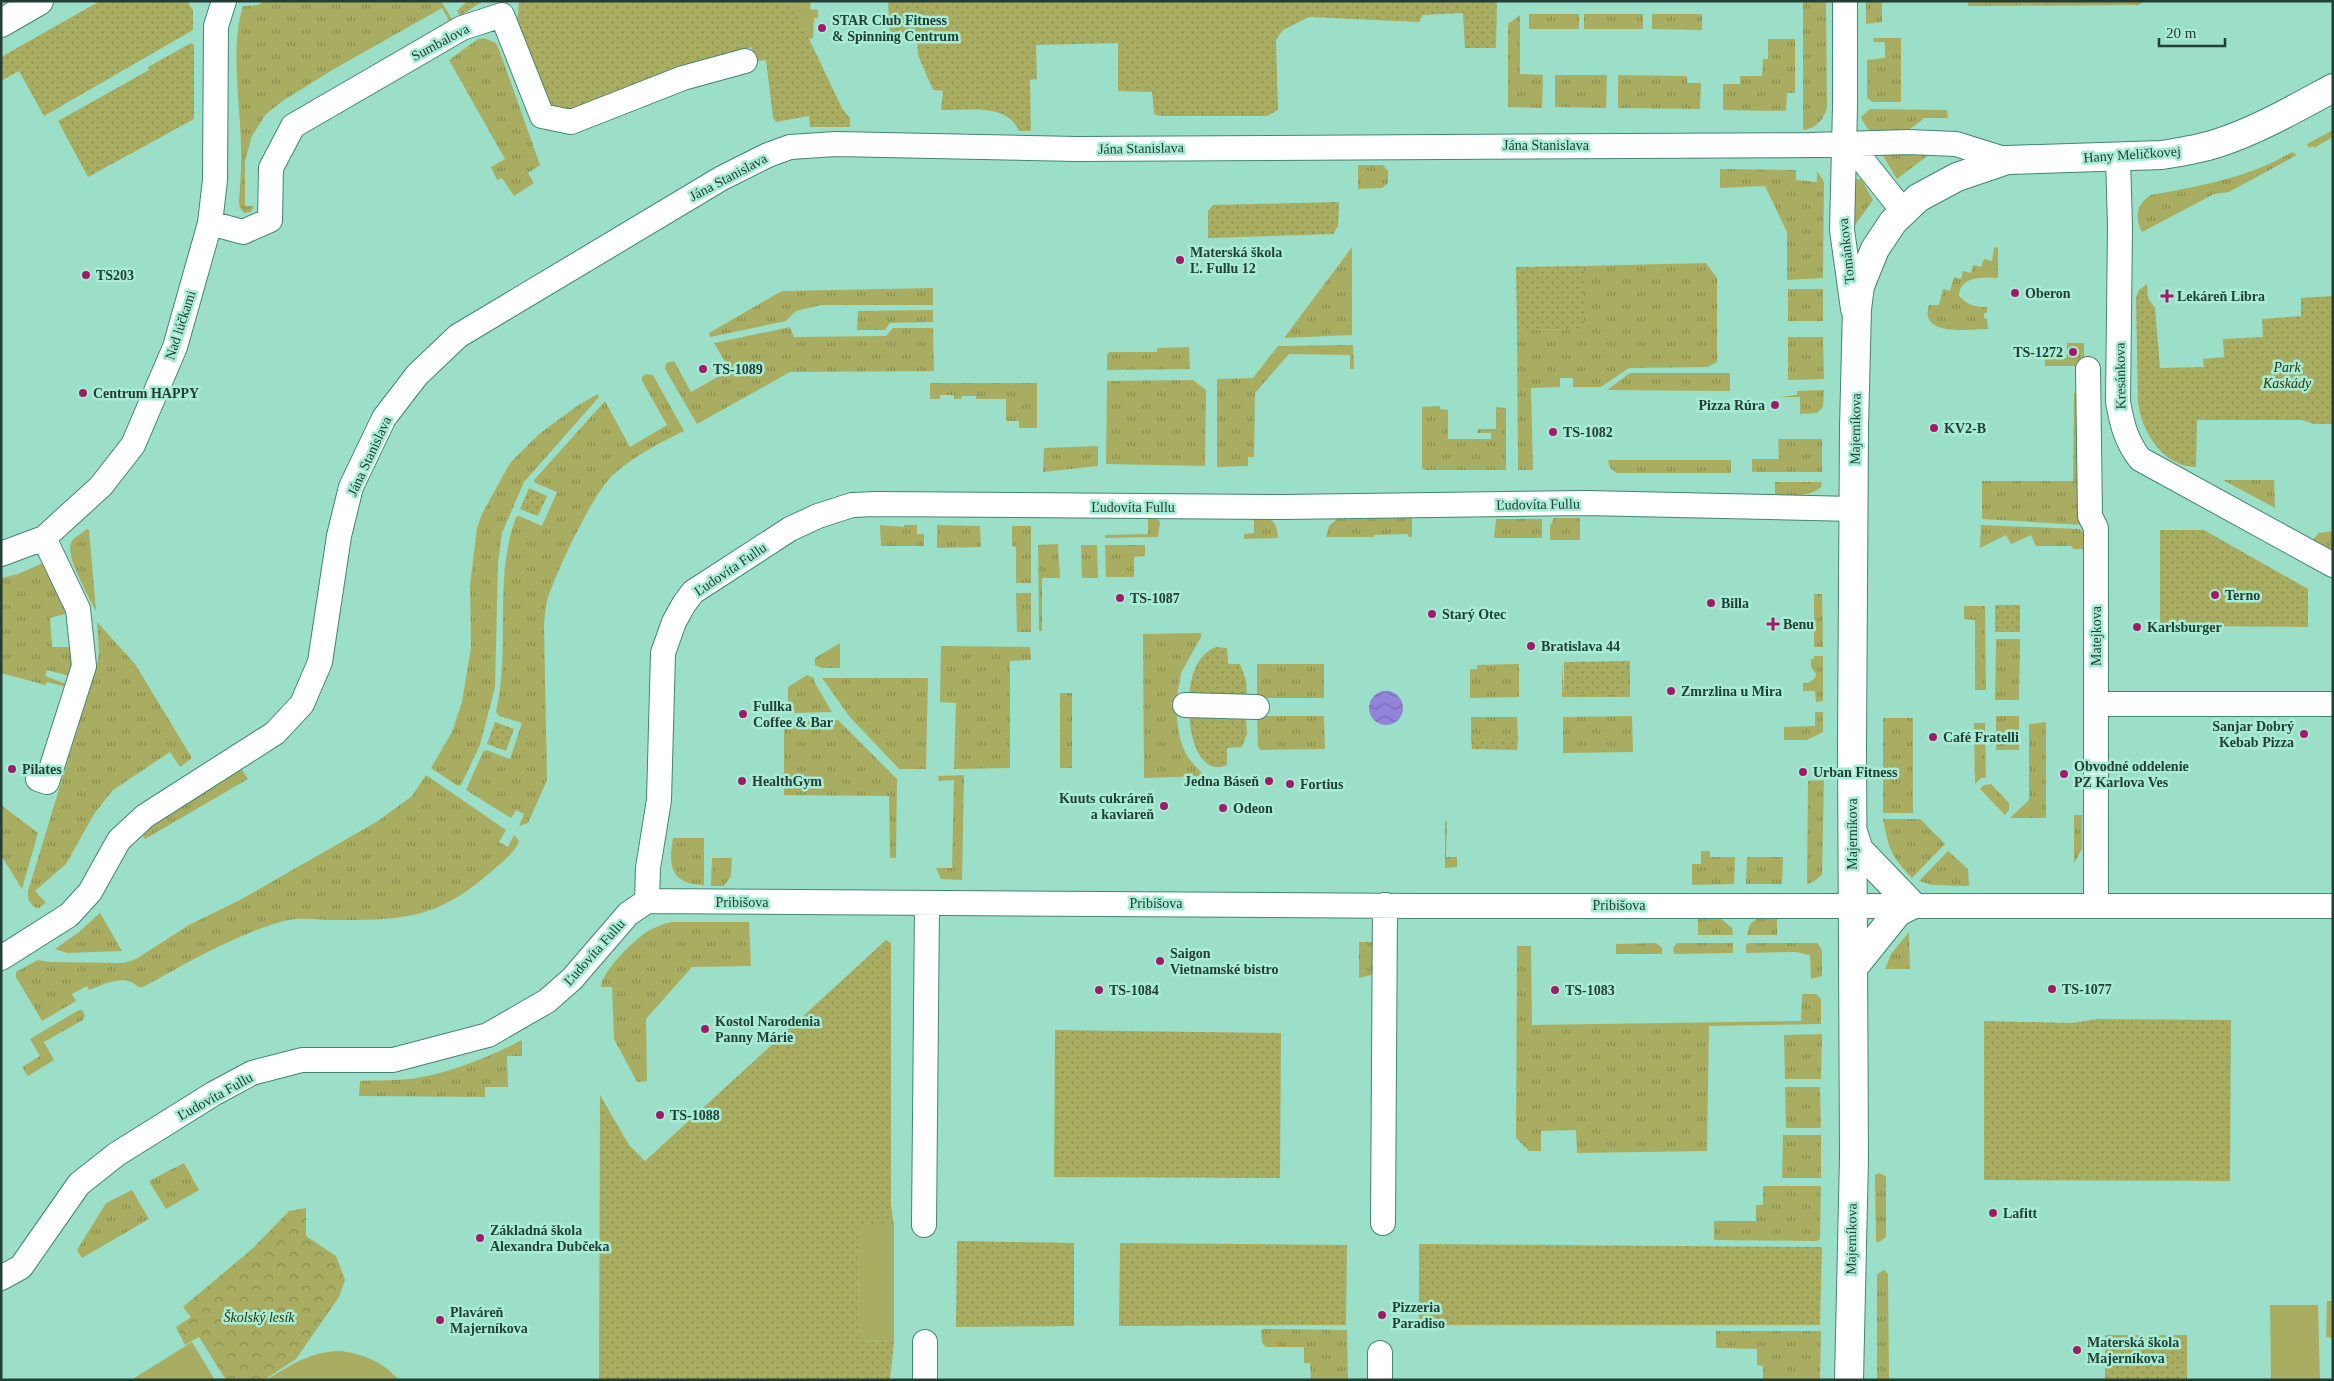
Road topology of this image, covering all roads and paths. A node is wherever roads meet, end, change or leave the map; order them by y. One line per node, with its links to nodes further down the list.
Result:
1 (39, 1): 5 (street)
2 (206, 1): 6 (street, Nad lúčkami)
3 (224, 1): 6 (street, Nad lúčkami)
4 (1845, 1): 9 (street, Tománkova)
5 (1, 23)
6 (216, 26): 13 (street, Nad lúčkami)
7 (746, 61): 13 (street, Sumbalova)
8 (2333, 88): 10 (street, Hany Meličkovej)
9 (1844, 143): 11 (street, Hany Meličkovej); 12 (street); 14 (street, Tománkova); 33 (street, Jána Stanislava)
10 (2118, 158): 11 (street, Hany Meličkovej); 19 (street, Kresánkova)
11 (2007, 160): 12 (street, Hany Meličkovej)
12 (1904, 211): 14 (street, Majerníkova)
13 (210, 223): 17 (street, Nad lúčkami)
14 (1856, 328): 16 (street, Majerníkova)
15 (2088, 369): 20 (street, Matejkova)
16 (1854, 509): 25 (street, Majerníkova); 26 (street, Ľudovíta Fullu)
17 (44, 538): 18 (street, Nad lúčkami); 24 (street)
18 (1, 554)
19 (2333, 566)
20 (2096, 704): 21 (street); 30 (street, Matejkova)
21 (2330, 704)
22 (1185, 705): 23 (street)
23 (1257, 707)
24 (38, 779)
25 (1852, 831): 29 (street); 32 (street, Majerníkova)
26 (647, 901): 27 (street, Pribišova); 37 (street, Ľudovíta Fullu)
27 (927, 903): 28 (street, Pribišova); 36 (street)
28 (1385, 905): 32 (street, Pribišova); 35 (street)
29 (1912, 905): 30 (street); 32 (street); 34 (street)
30 (2096, 905): 31 (street)
31 (2333, 906)
32 (1853, 907): 34 (street, Majerníkova)
33 (1, 958)
34 (1853, 968): 42 (street, Majerníkova)
35 (1383, 1223)
36 (924, 1225)
37 (1, 1278)
38 (925, 1342): 40 (street)
39 (1380, 1353): 41 (street)
40 (925, 1380)
41 (1380, 1380)
42 (1849, 1380)

